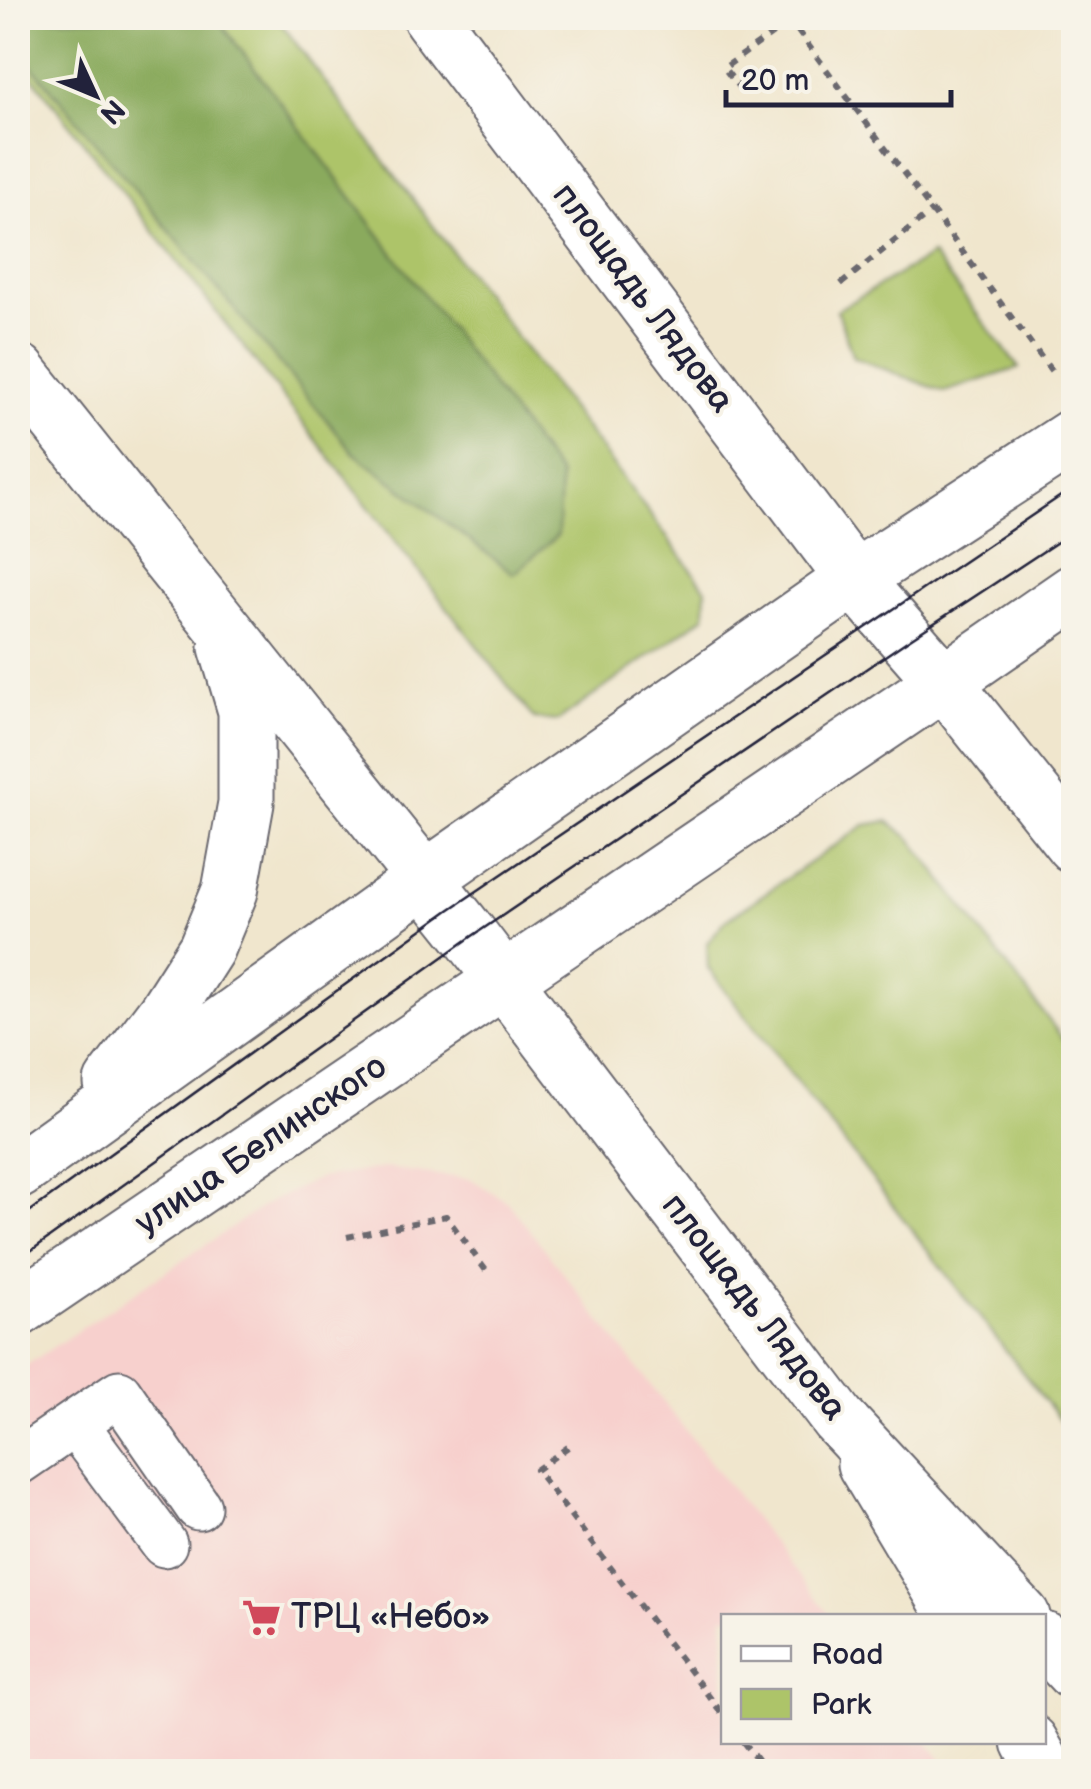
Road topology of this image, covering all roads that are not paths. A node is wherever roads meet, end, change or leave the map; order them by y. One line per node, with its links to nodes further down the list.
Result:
1 (431, 18): 4 (main road, площадь Лядова)
2 (18, 370): 6 (main road, площадь Лядова)
3 (1074, 436): 4 (main road)
4 (854, 579): 7 (main road, площадь Лядова); 9 (main road)
5 (1074, 592): 7 (main road)
6 (220, 623): 9 (main road, площадь Лядова); 11 (main road)
7 (944, 682): 8 (main road, площадь Лядова); 10 (main road)
8 (1074, 845)
9 (425, 879): 10 (main road, площадь Лядова); 11 (main road)
10 (504, 981): 13 (main road, улица Белинского); 14 (main road, площадь Лядова)
11 (77, 1129): 12 (main road)
12 (18, 1171)
13 (18, 1309)
14 (838, 1419): 19 (main road); 20 (main road, площадь Лядова)
15 (74, 1424): 16 (lane); 17 (lane); 18 (lane)
16 (18, 1462)
17 (198, 1507)
18 (164, 1544)
19 (955, 1614)
20 (1020, 1614)
21 (1046, 1642): 22 (main road)
22 (1074, 1672)
23 (1031, 1744): 24 (main road)
24 (1048, 1772)

